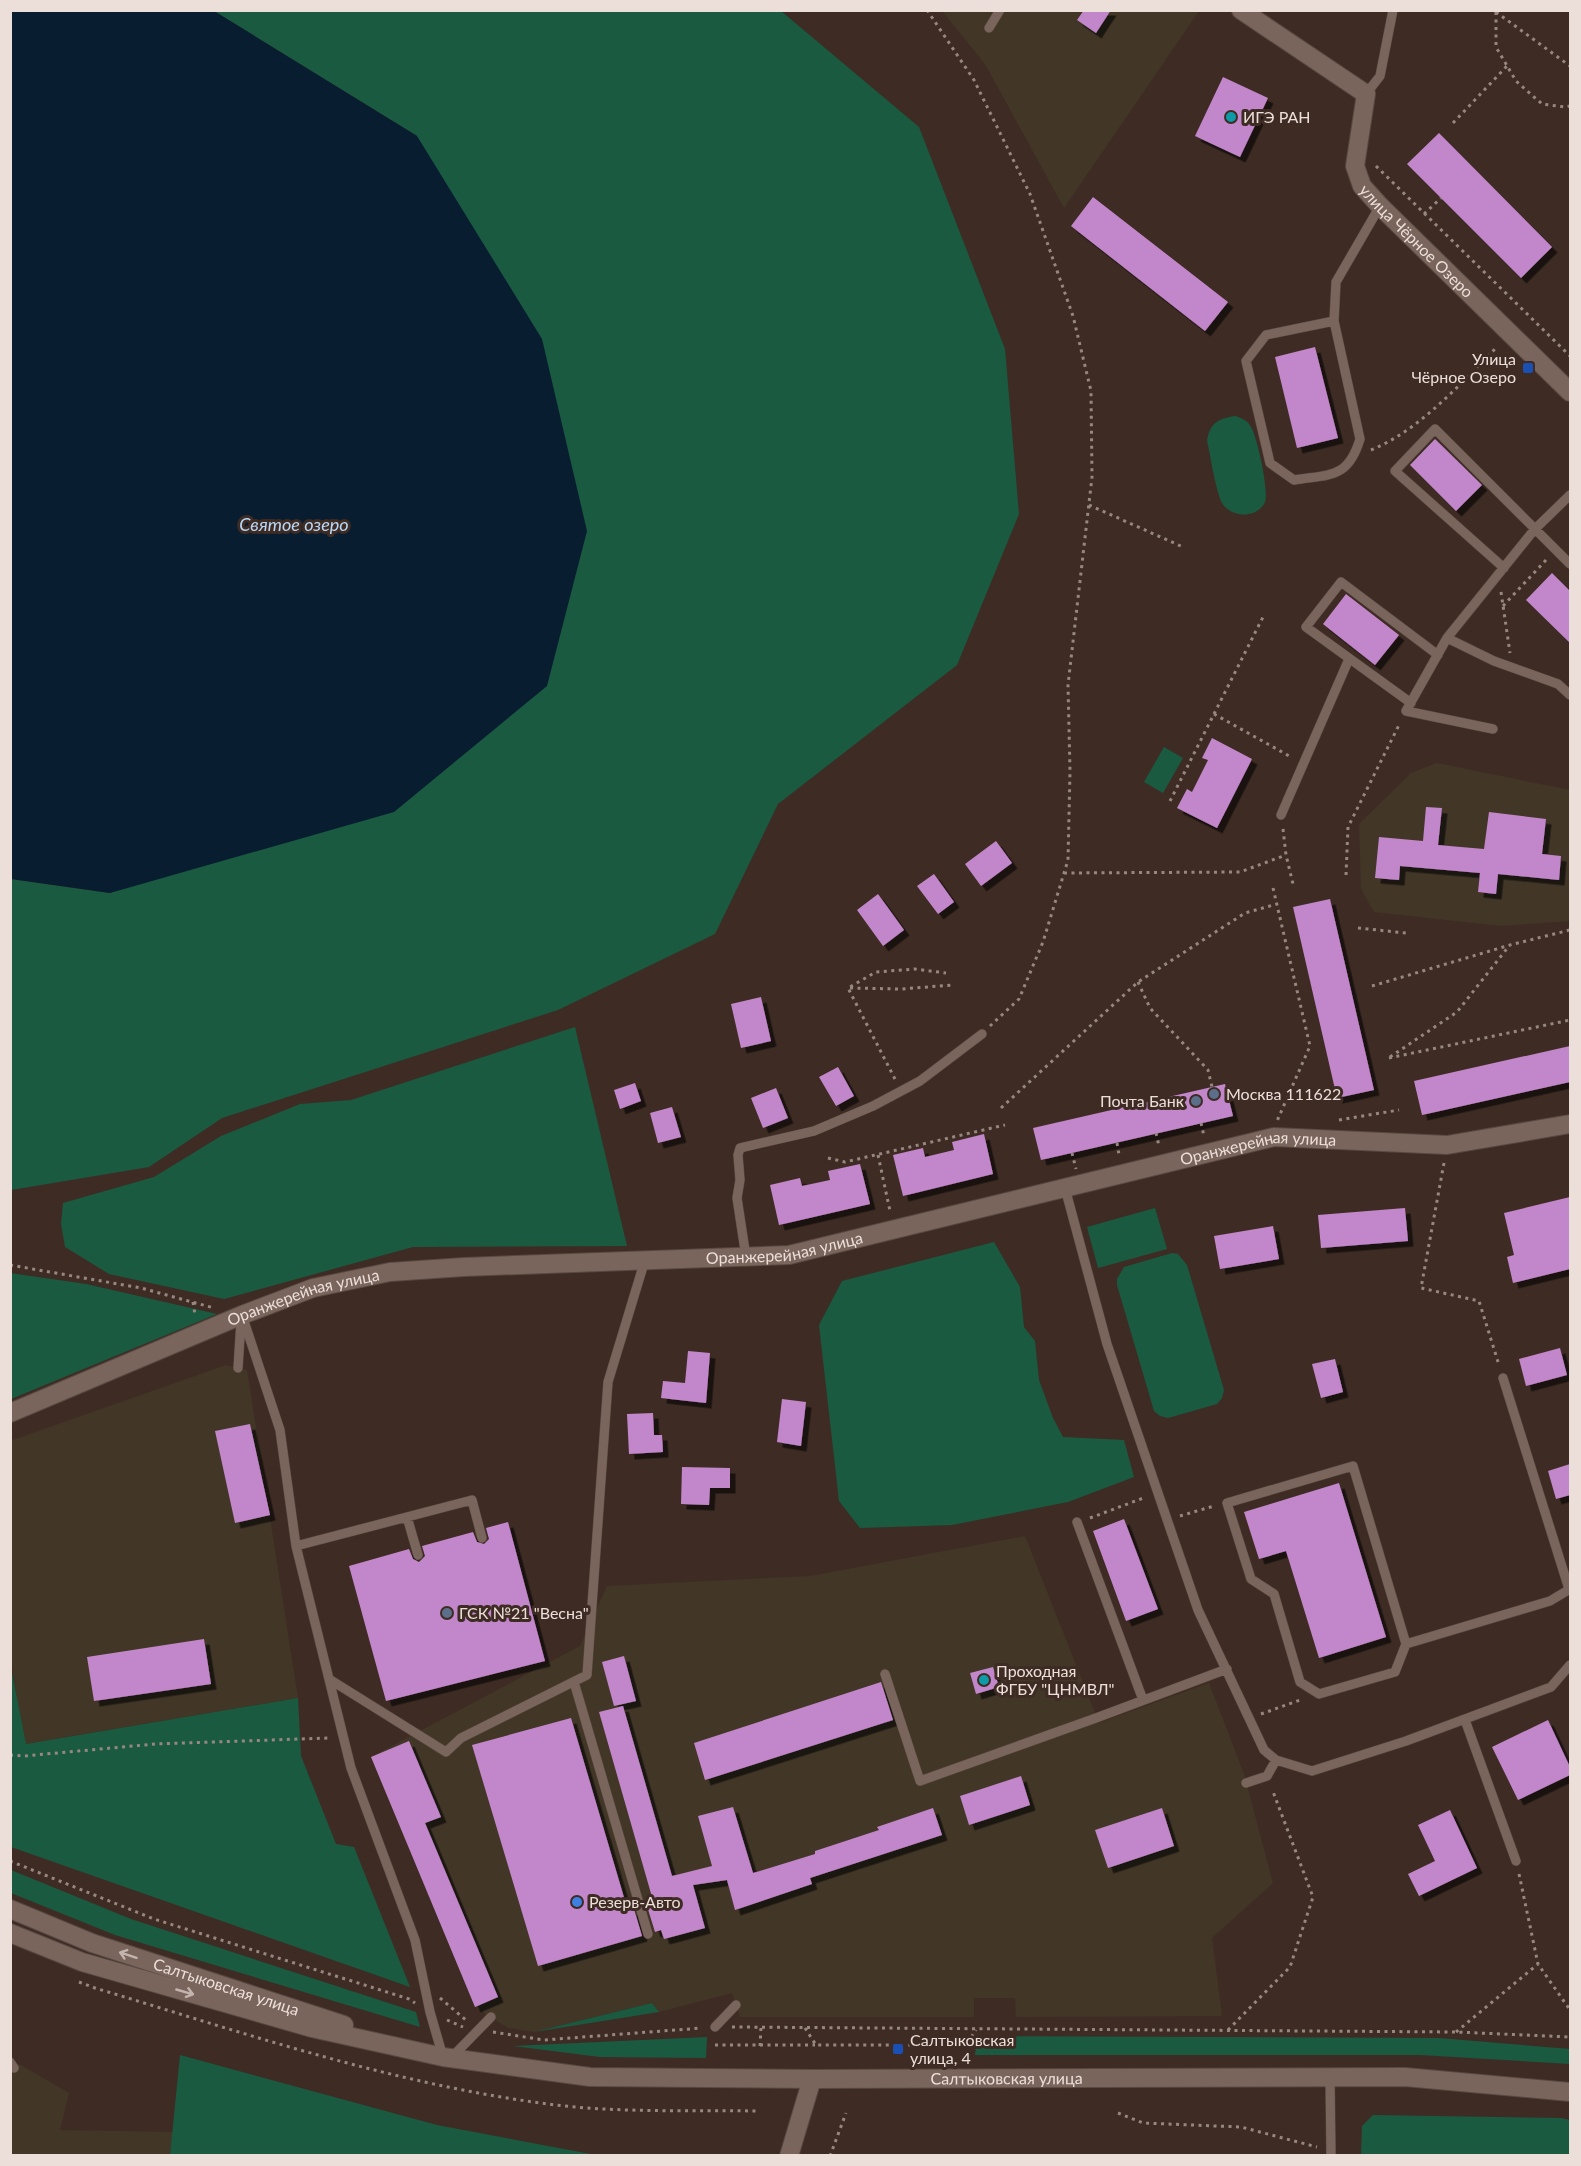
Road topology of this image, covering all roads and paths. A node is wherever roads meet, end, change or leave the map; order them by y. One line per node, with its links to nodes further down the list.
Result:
1 (927, 10): 22 (path)
2 (1000, 10): 6 (lane)
3 (1394, 10): 9 (lane)
4 (1495, 11): 7 (path); 8 (path)
5 (1245, 12): 9 (street)
6 (989, 28)
7 (1507, 66): 10 (path); 11 (path)
8 (1570, 66)
9 (1366, 94): 14 (street, улица Чёрное Озеро)
10 (1570, 106)
11 (1453, 123)
12 (1373, 163): 15 (path)
13 (1441, 198): 15 (path)
14 (1380, 206): 16 (lane); 19 (street, улица Чёрное Озеро)
15 (1424, 214): 18 (path)
16 (1334, 321): 20 (lane); 20 (lane)
17 (1501, 344): 20 (path)
18 (1570, 356)
19 (1570, 392)
20 (1355, 457)
21 (1570, 495): 23 (lane)
22 (1089, 504): 24 (path); 42 (path)
23 (1534, 530): 25 (lane); 27 (lane); 27 (lane)
24 (1183, 547)
25 (1556, 550): 26 (lane); 28 (path)
26 (1570, 564)
27 (1501, 571): 28 (path); 30 (lane)
28 (1503, 606): 33 (path)
29 (1263, 617): 36 (path)
30 (1447, 638): 31 (lane); 33 (lane)
31 (1438, 655): 32 (lane); 35 (lane)
32 (1349, 659): 35 (lane); 38 (lane)
33 (1513, 667): 34 (lane)
34 (1570, 695)
35 (1408, 707): 37 (lane); 43 (path)
36 (1214, 714): 38 (path); 39 (path)
37 (1493, 729)
38 (1304, 764): 40 (lane)
39 (1170, 801)
40 (1281, 815): 41 (path)
41 (1286, 855): 42 (path); 44 (path)
42 (1064, 873): 57 (path)
43 (1346, 874)
44 (1293, 884)
45 (1273, 888): 46 (path)
46 (1276, 904): 52 (path); 62 (path)
47 (1358, 928): 49 (path)
48 (1570, 930): 50 (path)
49 (1406, 933)
50 (1510, 945): 54 (path); 56 (path)
51 (946, 973): 55 (path)
52 (1138, 982): 58 (path); 60 (path)
53 (953, 985): 55 (path)
54 (1372, 986)
55 (848, 988): 59 (path)
56 (1570, 1020)
57 (982, 1034): 59 (lane)
58 (1212, 1087)
59 (901, 1091): 71 (lane)
60 (1001, 1108)
61 (1399, 1110): 63 (path)
62 (1277, 1121)
63 (1329, 1122)
64 (1570, 1124): 66 (street, Оранжерейная улица)
65 (1005, 1125): 67 (path)
66 (1447, 1145): 69 (street, Оранжерейная улица); 77 (path)
67 (878, 1155): 68 (path); 70 (path)
68 (828, 1158)
69 (1065, 1188): 71 (street, Оранжерейная улица); 79 (lane)
70 (890, 1211)
71 (746, 1257): 72 (street, Оранжерейная улица)
72 (645, 1260): 75 (street, Оранжерейная улица); 93 (lane)
73 (10, 1264): 74 (path)
74 (223, 1310)
75 (242, 1315): 76 (lane); 78 (street, Оранжерейная улица); 85 (lane)
76 (238, 1368)
77 (1503, 1378): 87 (lane)
78 (10, 1413)
79 (1158, 1493): 83 (path); 90 (lane)
80 (1227, 1503): 82 (path); 88 (lane); 94 (lane)
81 (407, 1517): 84 (lane); 85 (lane); 86 (lane)
82 (1173, 1518)
83 (1077, 1522): 95 (lane)
84 (482, 1538)
85 (296, 1546): 92 (lane)
86 (418, 1555)
87 (1570, 1589): 88 (lane)
88 (1406, 1644): 94 (lane)
89 (1570, 1665): 97 (lane)
90 (1227, 1669): 95 (lane); 100 (lane)
91 (885, 1674): 95 (lane)
92 (329, 1679): 93 (lane); 98 (lane)
93 (574, 1682): 107 (lane)
94 (1320, 1693): 96 (path)
95 (1143, 1700)
96 (1260, 1714)
97 (1465, 1720): 100 (lane); 104 (lane)
98 (344, 1737): 99 (path); 109 (lane)
99 (10, 1755)
100 (1276, 1760): 101 (lane)
101 (1267, 1776): 102 (lane); 120 (path)
102 (1246, 1783)
103 (10, 1861): 112 (path)
104 (1516, 1861): 108 (path)
105 (10, 1909): 126 (street, Салтыковская улица, one-way to 105)
106 (10, 1933): 126 (street, Салтыковская улица, one-way to 126)
107 (648, 1934)
108 (1538, 1964): 111 (path); 121 (path)
109 (424, 1984): 112 (lane); 114 (path)
110 (736, 2005): 115 (lane)
111 (1570, 2010)
112 (430, 2012): 119 (path); 126 (lane)
113 (491, 2017): 119 (lane)
114 (464, 2019)
115 (715, 2027): 116 (path); 119 (path)
116 (761, 2027): 117 (path); 125 (path)
117 (806, 2028): 118 (path); 123 (path)
118 (977, 2029): 120 (path); 123 (path)
119 (478, 2030): 126 (lane)
120 (1228, 2030): 121 (path)
121 (1456, 2032): 122 (path)
122 (1570, 2037)
123 (816, 2044): 125 (path)
124 (715, 2045): 125 (path)
125 (760, 2046)
126 (447, 2057): 128 (street, Салтыковская улица)
127 (1330, 2076): 128 (street, Салтыковская улица); 129 (street, Салтыковская улица); 132 (lane)
128 (812, 2079): 133 (street)
129 (1570, 2092)
130 (846, 2113): 134 (path)
131 (1118, 2113): 132 (path)
132 (1331, 2153)
133 (789, 2156)
134 (830, 2156)

